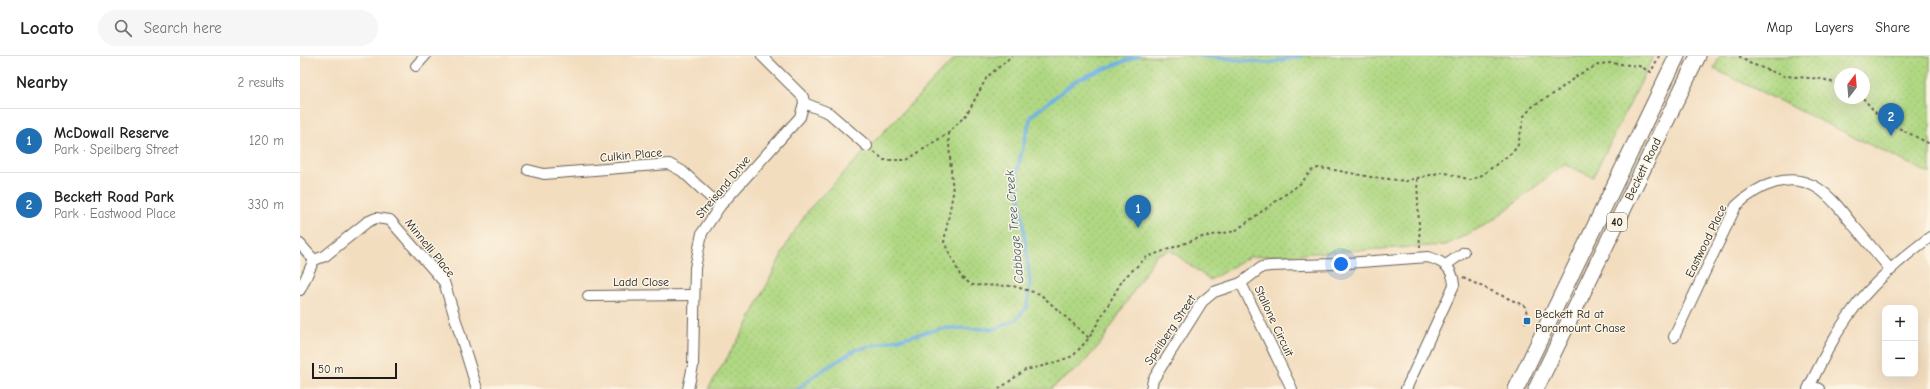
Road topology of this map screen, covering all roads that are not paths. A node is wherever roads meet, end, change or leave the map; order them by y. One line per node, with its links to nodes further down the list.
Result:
1 (425, 56): 5 (street)
2 (762, 56): 6 (street)
3 (1677, 56): 27 (main road, Beckett Road / 40)
4 (1698, 56): 28 (main road, Beckett Road / 40)
5 (416, 66)
6 (804, 103): 7 (street); 9 (street, Streisand Drive)
7 (867, 146)
8 (528, 170): 9 (street, Culkin Place)
9 (720, 206): 18 (street, Streisand Drive)
10 (1930, 237): 15 (street)
11 (300, 244): 13 (street)
12 (1464, 252): 14 (street)
13 (314, 260): 17 (street); 22 (street, Minnelli Place)
14 (1446, 265): 16 (street, Stallone Circuit); 26 (street)
15 (1891, 270): 20 (street, Eastwood Place); 21 (street)
16 (1241, 283): 24 (street, Speilberg Street); 25 (street, Stallone Circuit)
17 (300, 290)
18 (694, 295): 19 (street, Ladd Close); 23 (street, Streisand Drive)
19 (588, 296)
20 (1674, 337)
21 (1812, 388)
22 (477, 389)
23 (688, 389)
24 (1151, 389)
25 (1292, 389)
26 (1406, 389)
27 (1516, 389)
28 (1536, 389)

